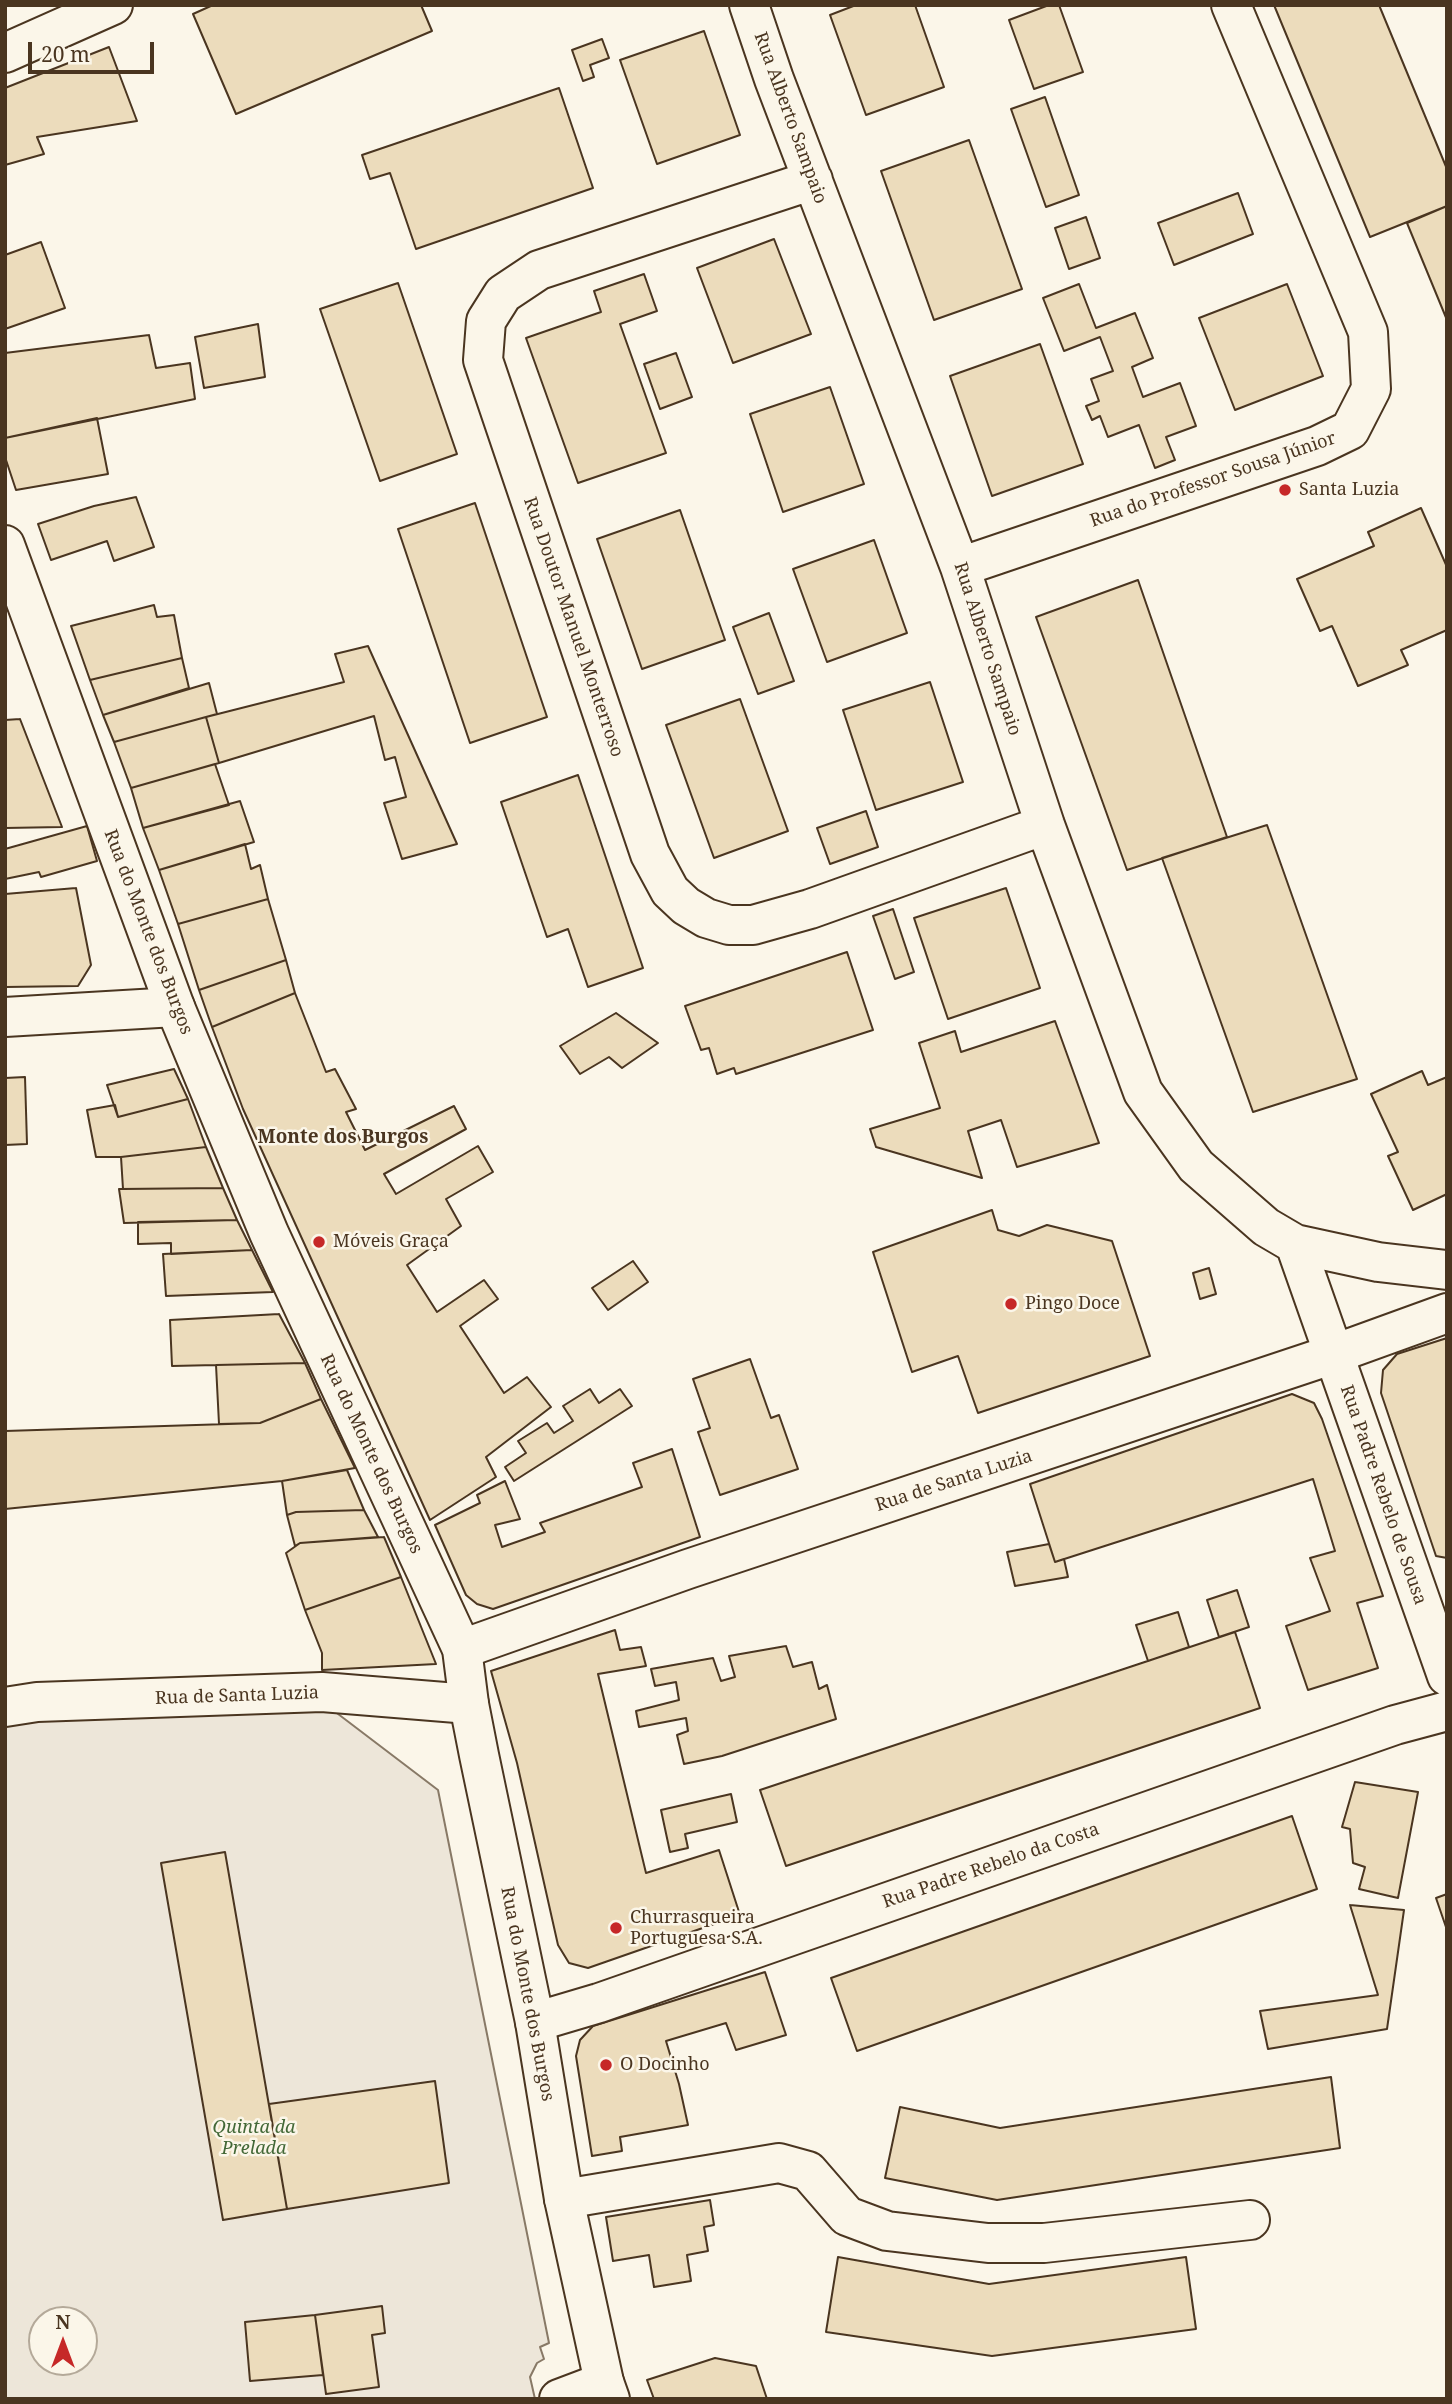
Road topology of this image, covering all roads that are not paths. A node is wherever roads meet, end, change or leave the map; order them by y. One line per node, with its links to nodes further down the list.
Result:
1 (113, 5): 4 (street)
2 (749, 5): 5 (street, Rua Alberto Sampaio)
3 (1231, 5): 7 (street, Rua do Professor Sousa Júnior)
4 (5, 53)
5 (813, 180): 7 (street, Rua Alberto Sampaio); 8 (street, Rua Doutor Manuel Monterroso)
6 (5, 545): 9 (street, Rua do Monte dos Burgos)
7 (960, 567): 8 (street, Rua Alberto Sampaio)
8 (1045, 825): 11 (street, Rua Alberto Sampaio)
9 (175, 1007): 10 (street); 15 (street, Rua do Monte dos Burgos)
10 (5, 1017)
11 (1295, 1244): 12 (street, Rua Alberto Sampaio); 14 (street)
12 (1447, 1270)
13 (1447, 1313): 14 (street, Rua de Santa Luzia)
14 (1334, 1354): 15 (street, Rua de Santa Luzia); 16 (street, Rua Padre Rebelo de Sousa)
15 (462, 1649): 17 (street, Rua do Monte dos Burgos)
16 (1447, 1676)
17 (469, 1704): 18 (street, Rua de Santa Luzia); 20 (street, Rua do Monte dos Burgos)
18 (5, 1707)
19 (1447, 1711): 20 (street, Rua Padre Rebelo da Costa)
20 (535, 2022): 21 (street, Rua do Monte dos Burgos)
21 (564, 2199): 22 (street); 23 (street, Rua do Monte dos Burgos)
22 (1250, 2220)
23 (607, 2391): 24 (street)
24 (559, 2399)

